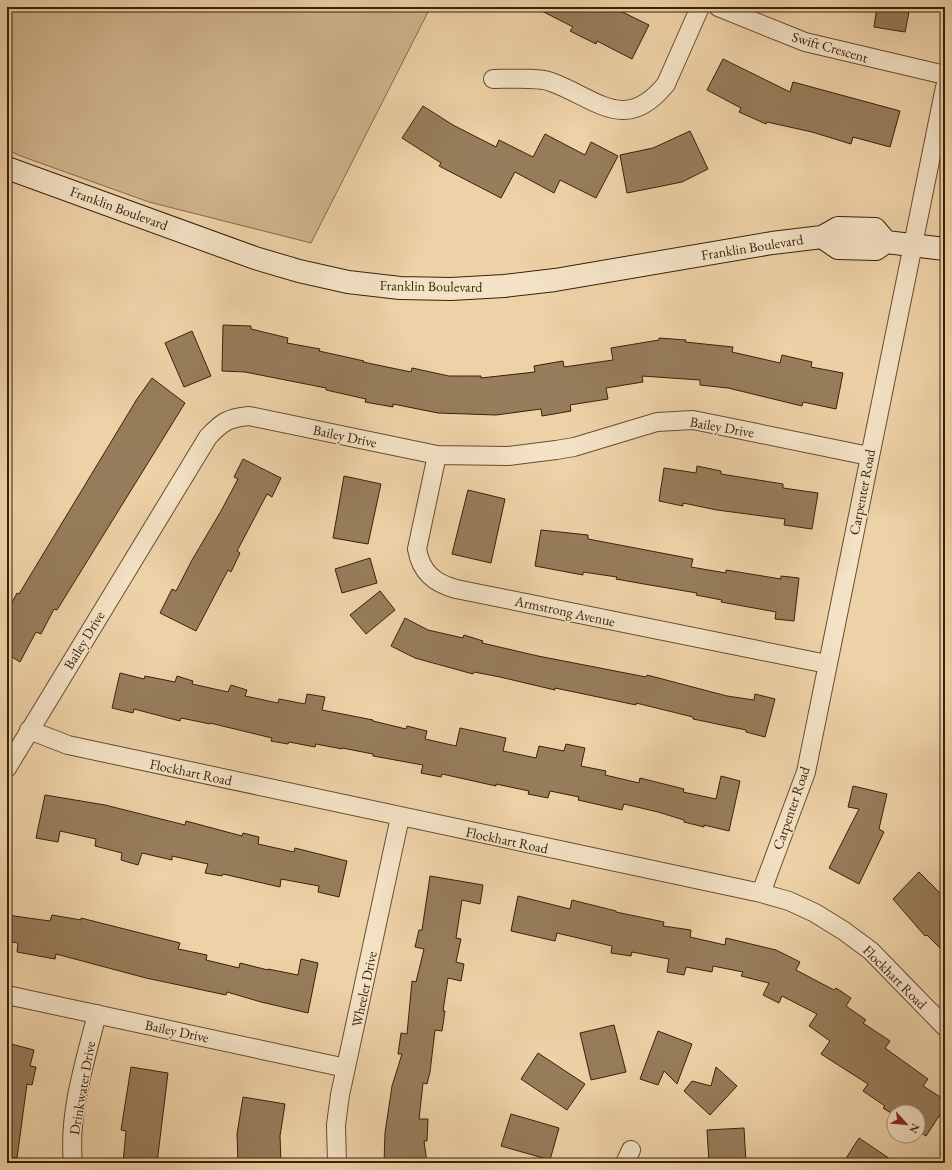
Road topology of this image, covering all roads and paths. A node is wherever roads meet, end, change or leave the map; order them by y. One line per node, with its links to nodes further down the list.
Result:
1 (700, 7): 4 (street)
2 (718, 7): 3 (street, Swift Crescent)
3 (945, 75)
4 (493, 79)
5 (945, 87): 7 (street, Carpenter Road)
6 (7, 168): 7 (main road, Franklin Boulevard)
7 (913, 245): 8 (main road, Franklin Boulevard); 10 (street, Carpenter Road)
8 (945, 249)
9 (436, 455): 10 (street, Bailey Drive); 11 (street, Armstrong Avenue); 12 (street, Bailey Drive)
10 (869, 456): 11 (street, Carpenter Road)
11 (827, 664): 15 (street, Carpenter Road)
12 (29, 730): 13 (street, Bailey Drive); 14 (street, Flockhart Road)
13 (7, 768)
14 (400, 817): 15 (street, Flockhart Road); 19 (street, Wheeler Drive)
15 (761, 893): 18 (street, Flockhart Road)
16 (7, 995): 17 (street, Bailey Drive)
17 (97, 1014): 19 (street, Bailey Drive); 20 (street, Drinkwater Drive)
18 (945, 1027)
19 (346, 1068): 21 (street, Wheeler Drive)
20 (73, 1163)
21 (337, 1163)

